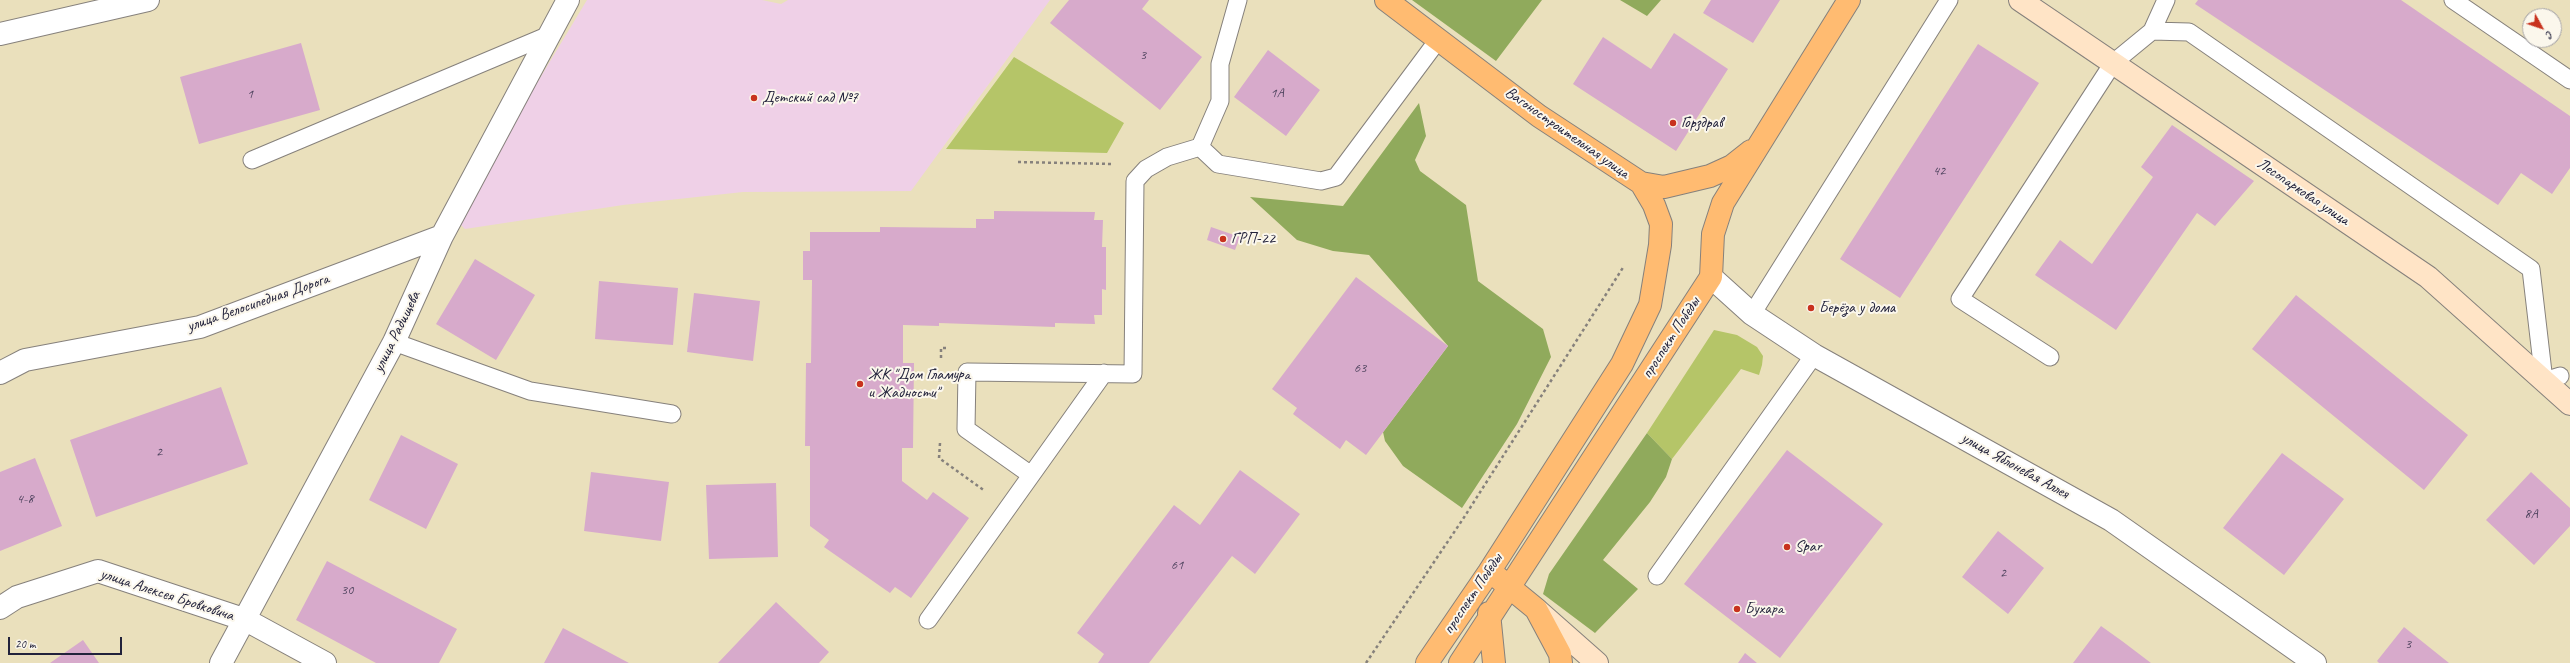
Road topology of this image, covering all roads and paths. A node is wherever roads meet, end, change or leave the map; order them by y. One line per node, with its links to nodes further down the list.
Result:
1 (148, 0): 11 (street)
2 (568, 0): 12 (street, улица Радищева)
3 (1238, 0): 17 (lane)
4 (1386, 0): 13 (main road, Вагоностроительная улица)
5 (1849, 0): 16 (main road)
6 (1949, 0): 25 (lane)
7 (2020, 0): 14 (street, Лесопарковая улица)
8 (2166, 0): 10 (lane)
9 (2453, 0): 15 (lane)
10 (2152, 31): 14 (lane); 31 (lane)
11 (0, 34)
12 (549, 35): 18 (lane); 22 (street, улица Радищева)
13 (1438, 40): 17 (lane); 21 (main road, Вагоностроительная улица)
14 (2113, 63): 28 (lane); 31 (street, Лесопарковая улица)
15 (2570, 80)
16 (1763, 138): 21 (main road, Вагоностроительная улица); 24 (main road)
17 (1200, 147): 30 (lane)
18 (252, 160)
19 (1018, 162): 20 (path)
20 (1115, 164)
21 (1641, 183): 37 (main road, проспект Победы)
22 (442, 236): 26 (street, улица Радищева); 29 (street, улица Велосипедная Дорога)
23 (1624, 265): 47 (path)
24 (1711, 277): 25 (street, улица Яблоневая Аллея); 39 (main road, проспект Победы)
25 (1752, 314): 27 (street, улица Яблоневая Аллея)
26 (394, 342): 33 (lane); 42 (street, улица Радищева)
27 (1814, 356): 38 (lane); 53 (street, улица Яблоневая Аллея)
28 (2050, 357)
29 (0, 373)
30 (1104, 373): 35 (lane); 35 (lane)
31 (2552, 378): 32 (street, Лесопарковая улица)
32 (2570, 404)
33 (672, 414)
34 (939, 458): 36 (path)
35 (1031, 475): 36 (lane)
36 (1008, 507): 43 (lane)
37 (1489, 572): 39 (main road); 44 (main road); 48 (main road, проспект Победы)
38 (1657, 576)
39 (1509, 585): 41 (main road); 44 (main road, проспект Победы)
40 (0, 608): 42 (street, улица Алексея Бровковича)
41 (1536, 609): 51 (main road); 52 (street)
42 (246, 620): 45 (street, улица Радищева); 46 (street, улица Алексея Бровковича)
43 (928, 620)
44 (1489, 620): 49 (main road, проспект Победы); 50 (main road)
45 (221, 663)
46 (325, 663)
47 (1366, 663)
48 (1427, 663)
49 (1460, 663)
50 (1494, 663)
51 (1561, 663)
52 (1597, 663)
53 (2315, 663)

